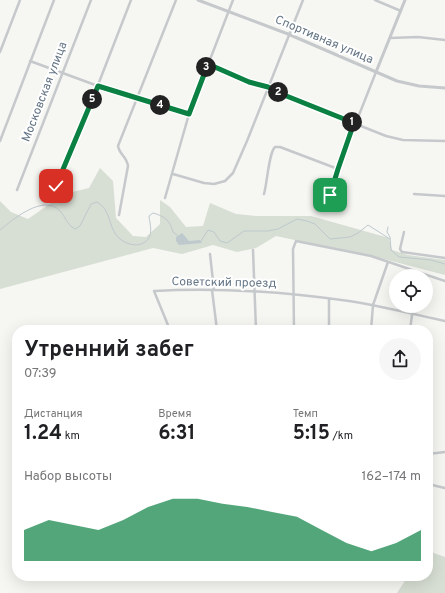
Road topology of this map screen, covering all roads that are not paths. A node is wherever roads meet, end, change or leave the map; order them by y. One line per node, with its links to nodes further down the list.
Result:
1 (20, 0): 16 (street)
2 (54, 0): 17 (street)
3 (91, 0): 20 (street, Московская улица)
4 (130, 0): 21 (street)
5 (176, 0): 24 (street)
6 (198, 0): 11 (street, Спортивная улица)
7 (233, 0): 11 (street)
8 (303, 0): 13 (street)
9 (376, 0): 12 (street)
10 (405, 0): 12 (street)
11 (228, 10): 13 (street, Спортивная улица); 18 (street)
12 (401, 11): 14 (street)
13 (288, 34): 19 (street, Спортивная улица); 22 (street)
14 (390, 38): 15 (street); 19 (street)
15 (445, 40)
16 (0, 52)
17 (30, 61): 20 (street); 27 (street)
18 (208, 64): 22 (street); 25 (street)
19 (376, 72): 23 (street, Спортивная улица); 26 (street)
20 (62, 73): 21 (street); 32 (street, Московская улица)
21 (98, 86): 24 (street); 31 (street)
22 (268, 87): 26 (street); 30 (street)
23 (445, 88)
24 (136, 98): 25 (street); 38 (street)
25 (189, 114): 30 (street)
26 (354, 123): 28 (street); 29 (street)
27 (0, 141)
28 (445, 141)
29 (338, 169): 33 (street); 35 (street)
30 (172, 174): 37 (street)
31 (56, 186)
32 (17, 190)
33 (264, 194)
34 (414, 194): 36 (street)
35 (330, 195)
36 (445, 196)
37 (165, 198)
38 (119, 215)
39 (404, 232): 42 (street)
40 (253, 250): 46 (street)
41 (210, 254): 45 (street)
42 (445, 258)
43 (388, 262): 44 (street); 47 (street, Советский проезд); 49 (street)
44 (445, 281)
45 (213, 290): 46 (street, Советский проезд); 52 (street, Советский проезд); 53 (street)
46 (254, 292): 47 (street, Советский проезд); 54 (street)
47 (293, 294): 48 (street, Советский проезд); 55 (street)
48 (329, 299): 49 (street, Советский проезд); 56 (street)
49 (374, 305): 50 (street, Советский проезд); 57 (street)
50 (412, 315): 51 (street, Советский проезд); 58 (street)
51 (445, 321)
52 (168, 325)
53 (216, 325)
54 (256, 325)
55 (294, 325)
56 (329, 325)
57 (372, 325)
58 (411, 325)
59 (445, 452): 60 (street)
60 (433, 453)
61 (433, 485): 62 (street)
62 (445, 488)

